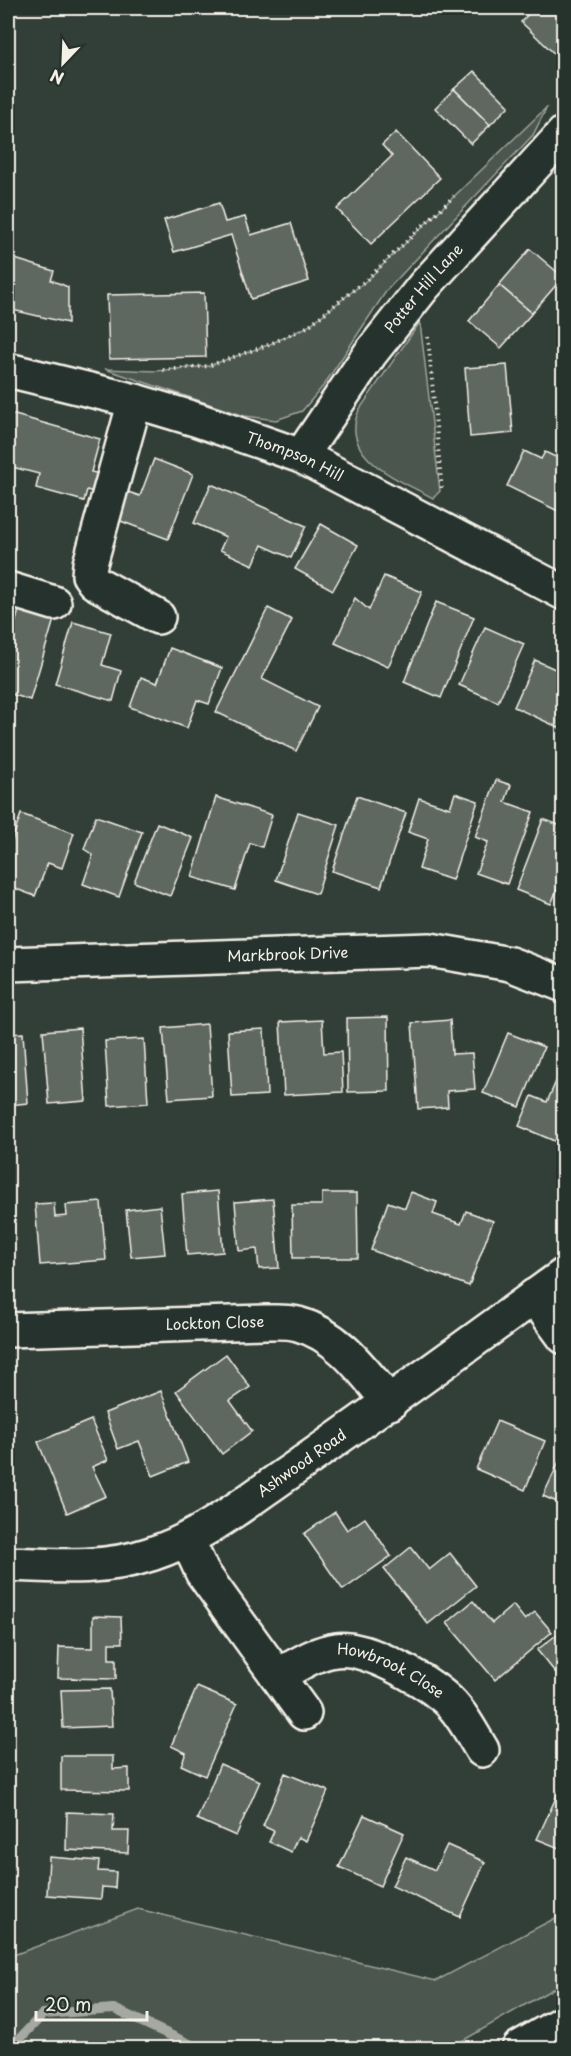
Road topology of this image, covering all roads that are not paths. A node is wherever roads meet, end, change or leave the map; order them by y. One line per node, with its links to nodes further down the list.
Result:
1 (562, 138): 4 (main road, Potter Hill Lane)
2 (8, 370): 3 (main road, Thompson Hill)
3 (135, 401): 4 (main road, Thompson Hill); 8 (main road)
4 (301, 456): 6 (main road, Thompson Hill)
5 (8, 588): 7 (main road)
6 (564, 593)
7 (54, 603)
8 (158, 617)
9 (8, 964): 10 (main road, Markbrook Drive)
10 (564, 985)
11 (564, 1275): 12 (main road, Ashwood Road)
12 (534, 1296): 14 (main road); 15 (main road, Ashwood Road)
13 (8, 1330): 15 (main road, Lockton Close)
14 (564, 1336)
15 (390, 1402): 16 (main road, Ashwood Road)
16 (187, 1539): 17 (main road, Ashwood Road); 18 (main road)
17 (8, 1564)
18 (277, 1676): 19 (main road); 20 (main road, Howbrook Close)
19 (304, 1713)
20 (482, 1750)
21 (564, 2022): 22 (main road)
22 (519, 2049)

